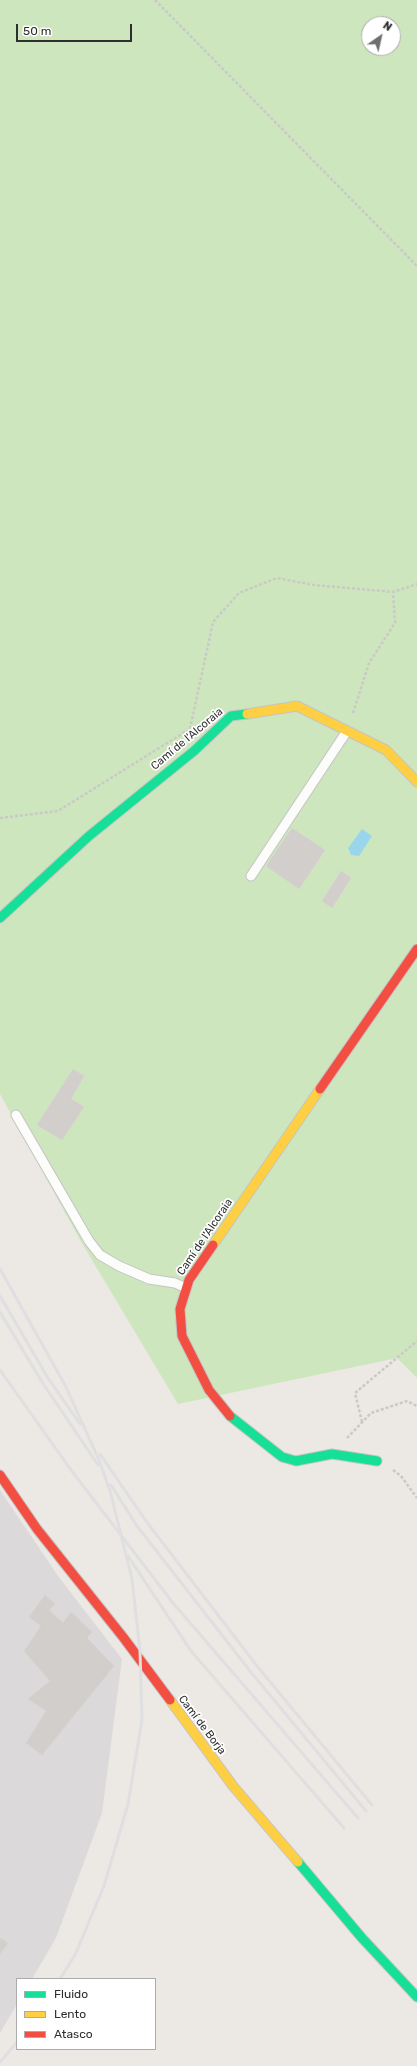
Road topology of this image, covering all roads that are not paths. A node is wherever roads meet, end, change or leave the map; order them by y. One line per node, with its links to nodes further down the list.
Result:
1 (348, 730): 2 (street, Camí de l'Alcoraia); 3 (lane); 4 (street, Camí de l'Alcoraia)
2 (417, 782)
3 (251, 876)
4 (0, 918)
5 (417, 949): 7 (street, Camí de l'Alcoraia)
6 (16, 1115): 7 (lane)
7 (186, 1288): 8 (street, Camí de l'Alcoraia)
8 (377, 1461)
9 (0, 1475): 10 (street, Camí de Borja)
10 (399, 1977): 11 (street, Camí de Borja); 12 (street, Camí de Borja)
11 (417, 1989)
12 (417, 1997)

